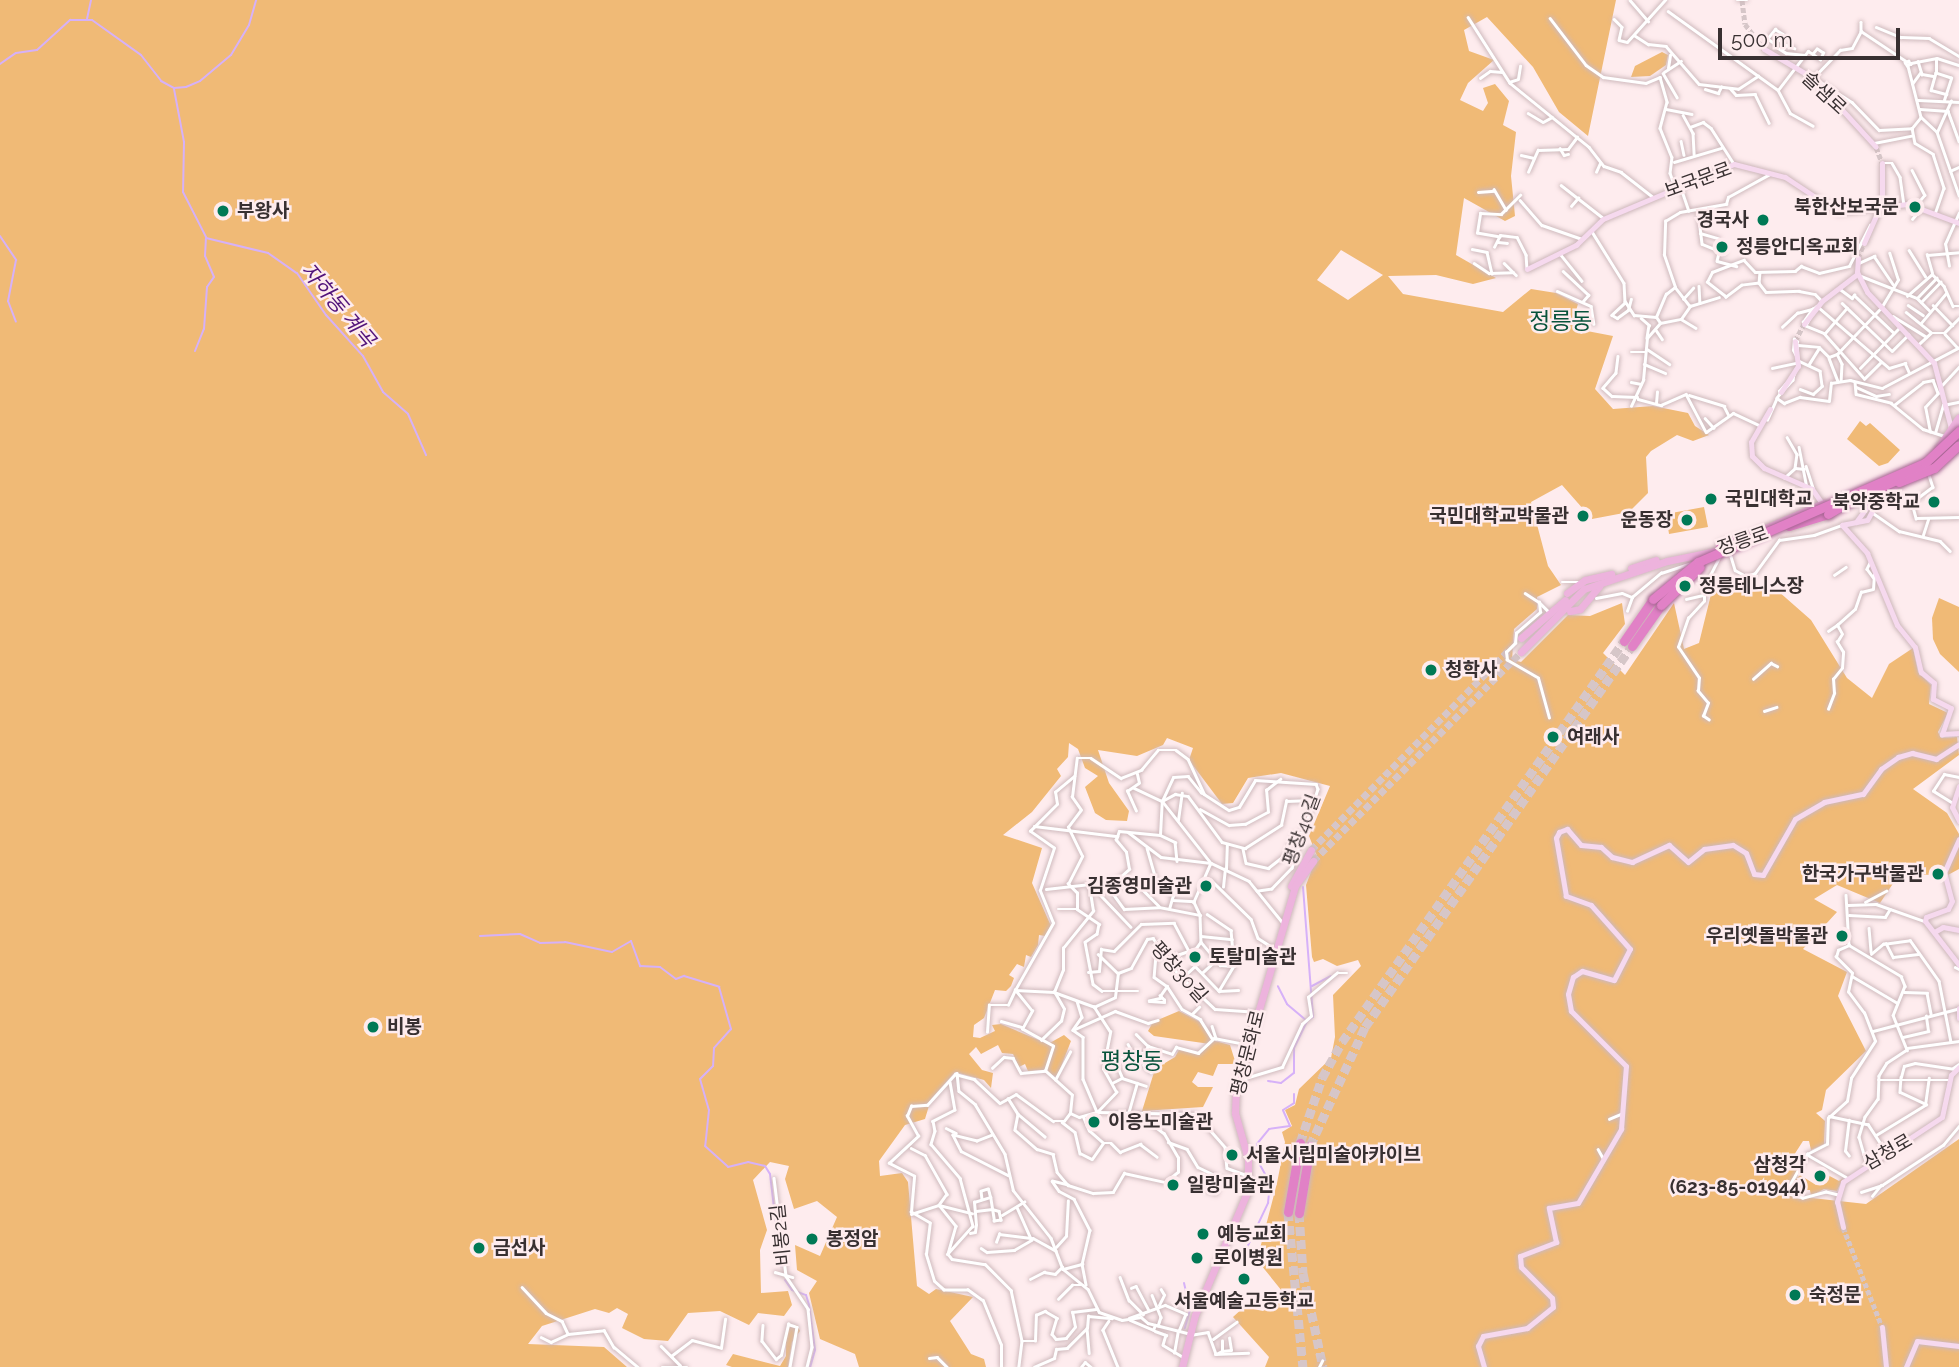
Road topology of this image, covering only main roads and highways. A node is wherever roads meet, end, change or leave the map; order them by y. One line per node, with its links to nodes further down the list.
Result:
1 (1959, 417): 2 (main road)
2 (1955, 430): 4 (main road); 5 (main road); 5 (highway, bridge)
3 (1958, 446): 5 (highway, bridge)
4 (1908, 477): 5 (main road); 6 (main road)
5 (1890, 479): 7 (highway, bridge); 8 (highway, bridge)
6 (1879, 495): 8 (main road); 8 (main road)
7 (1853, 499): 10 (highway, bridge); 15 (highway, bridge)
8 (1830, 505): 10 (main road, 정릉로); 11 (main road, 정릉로); 12 (highway, bridge); 15 (highway, bridge)
9 (1769, 524): 10 (main road, 정릉로); 11 (main road, 정릉로); 12 (main road, 정릉로)
10 (1781, 524): 11 (highway)
11 (1758, 535): 12 (main road, 정릉로)
12 (1723, 549): 13 (main road, 정릉로); 13 (main road, 정릉로)
13 (1615, 575): 14 (main road); 16 (main road); 17 (main road, 정릉로); 19 (main road, 정릉로)
14 (1567, 593)
15 (1657, 602): 18 (highway)
16 (1570, 611)
17 (1521, 638)
18 (1628, 643)
19 (1521, 652)
20 (1311, 850): 22 (main road, 평창문화로)
21 (1313, 860): 22 (main road, 평창문화로)
22 (1288, 906): 27 (main road, 평창문화로)
23 (1300, 1143): 25 (highway)
24 (1310, 1146): 26 (highway)
25 (1289, 1212)
26 (1299, 1213)
27 (1182, 1367)

